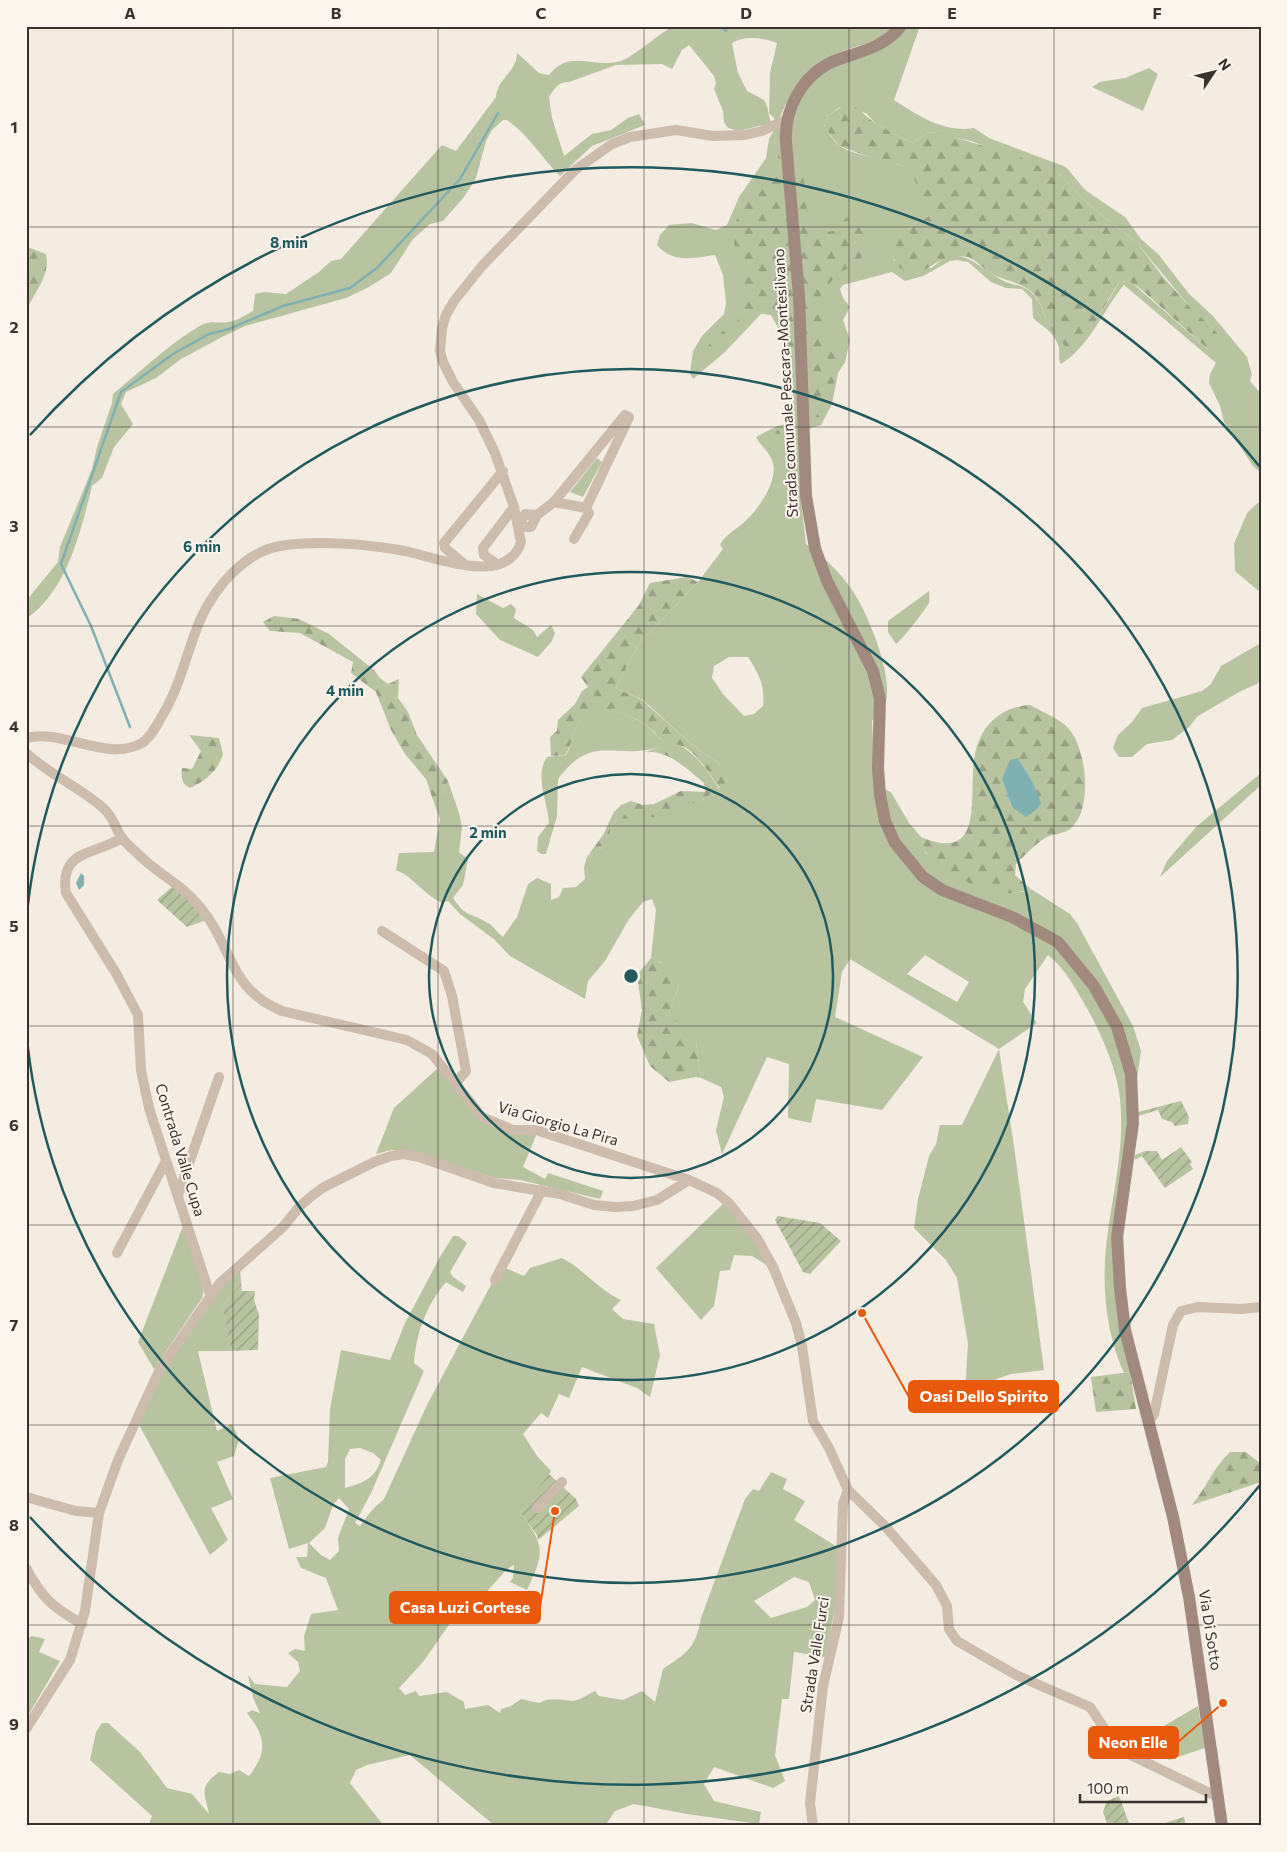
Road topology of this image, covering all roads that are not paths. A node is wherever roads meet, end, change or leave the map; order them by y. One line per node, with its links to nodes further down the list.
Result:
1 (901, 26): 2 (street, Strada comunale Pescara-Montesilvano)
2 (786, 119): 3 (street); 27 (street, Strada comunale Pescara-Montesilvano)
3 (503, 471): 5 (street); 9 (street)
4 (554, 502): 6 (street); 6 (street); 7 (street)
5 (514, 507): 7 (street); 10 (street)
6 (586, 508): 8 (street)
7 (518, 528): 10 (street)
8 (574, 539)
9 (464, 564): 10 (street); 11 (street)
10 (497, 564)
11 (26, 738)
12 (26, 754): 13 (street, Via Giorgio La Pira)
13 (122, 838): 16 (street, Via Giorgio La Pira); 17 (street, Contrada Valle Cupa)
14 (382, 931): 16 (street)
15 (219, 1077): 20 (street)
16 (456, 1083): 18 (street, Via Giorgio La Pira)
17 (166, 1161): 20 (street, Contrada Valle Cupa); 21 (street)
18 (689, 1180): 19 (street); 30 (street, Via Giorgio La Pira)
19 (542, 1190): 22 (street); 24 (street)
20 (178, 1195): 23 (street, Contrada Valle Cupa)
21 (117, 1253)
22 (494, 1280)
23 (207, 1282): 24 (street); 25 (street, Contrada Valle Cupa)
24 (219, 1284): 25 (street)
25 (210, 1294): 33 (street)
26 (1261, 1307): 27 (street)
27 (1148, 1424): 28 (street, Strada comunale Pescara-Montesilvano)
28 (1153, 1442): 37 (street, Via Di Sotto)
29 (562, 1482): 32 (street)
30 (848, 1490): 37 (street); 38 (street, Strada Valle Furci)
31 (26, 1497): 33 (street)
32 (537, 1508)
33 (99, 1513): 35 (street)
34 (26, 1568): 35 (street)
35 (82, 1624): 36 (street)
36 (26, 1729)
37 (1218, 1797): 39 (street, Via Di Sotto)
38 (813, 1826)
39 (1222, 1826)

